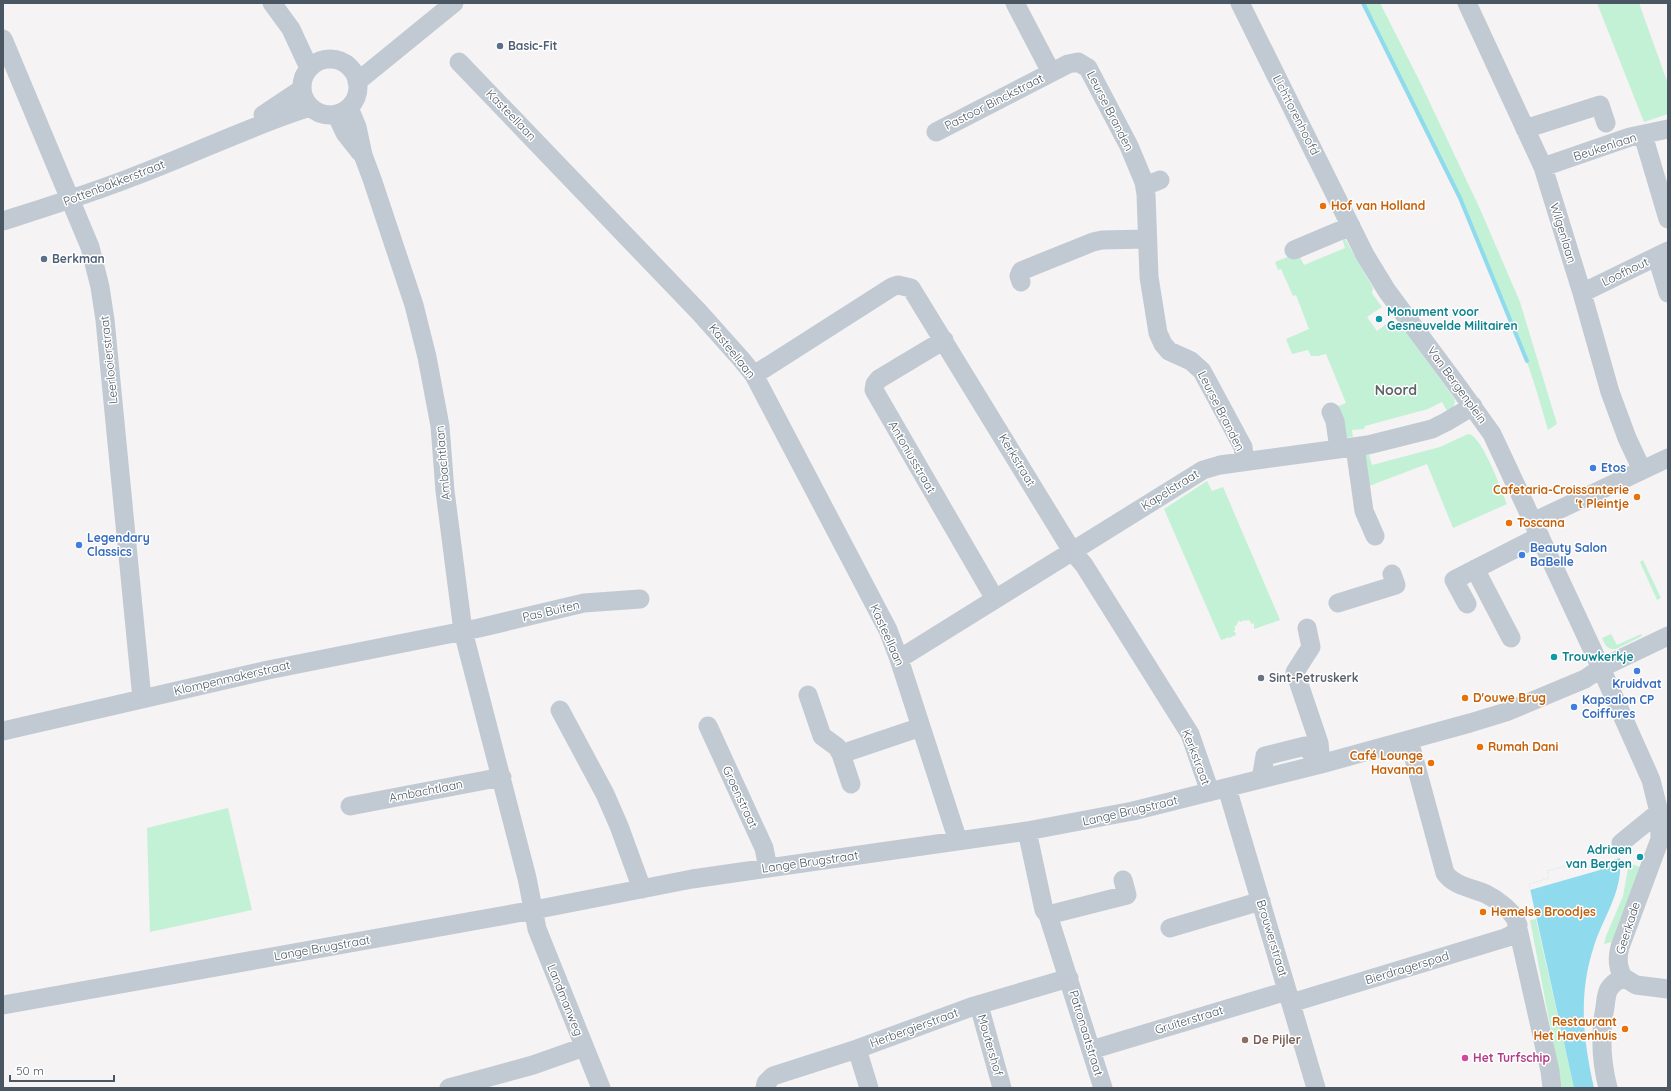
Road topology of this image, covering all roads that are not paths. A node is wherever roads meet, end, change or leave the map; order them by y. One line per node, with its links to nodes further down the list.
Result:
1 (272, 3): 6 (street)
2 (454, 3): 13 (street)
3 (1015, 3): 12 (street, Pastoor Binckstraat)
4 (1240, 3): 27 (street, Lichttorenhoofd)
5 (1467, 3): 18 (street, Wilgenlaan)
6 (291, 29): 8 (street); 11 (street)
7 (3, 39): 24 (street, Leerlooierstraat)
8 (326, 59): 11 (street); 13 (street)
9 (459, 62): 35 (street, Kasteellaan)
10 (1078, 62): 12 (street, Pastoor Binckstraat); 28 (street, Leurse Branden)
11 (309, 68): 14 (street)
12 (1051, 72): 20 (street, Pastoor Binckstraat)
13 (354, 75): 16 (street)
14 (302, 89): 15 (street); 22 (street, Pottenbakkerstraat)
15 (310, 107): 16 (street); 22 (street, Pottenbakkerstraat)
16 (342, 111): 52 (street, Ambachtlaan)
17 (1606, 123): 18 (street)
18 (1525, 129): 23 (street, Wilgenlaan)
19 (1668, 129): 21 (street, Beukenlaan)
20 (936, 132)
21 (1643, 135): 23 (street, Beukenlaan); 25 (street)
22 (224, 139): 24 (street, Pottenbakkerstraat)
23 (1543, 167): 32 (street, Wilgenlaan)
24 (70, 200): 26 (street, Pottenbakkerstraat); 58 (street, Leerlooierstraat)
25 (1668, 219)
26 (3, 221)
27 (1351, 226): 29 (street); 36 (street, Van Bergenplein)
28 (1147, 239): 31 (street); 40 (street, Leurse Branden)
29 (1294, 250)
30 (1662, 254): 32 (street, Loofhout); 33 (street)
31 (1021, 269)
32 (1582, 293): 41 (street, Wilgenlaan)
33 (1668, 293)
34 (944, 340): 35 (street, Kerkstraat); 44 (street, Kerkstraat); 48 (street, Antoniusstraat)
35 (754, 375): 55 (street, Kasteellaan)
36 (1473, 406): 38 (street, Kapelstraat); 43 (street, Van Bergenplein)
37 (1331, 412): 38 (street)
38 (1347, 448): 40 (street, Kapelstraat); 42 (street)
39 (1668, 458): 41 (street)
40 (1245, 461): 44 (street, Kapelstraat)
41 (1642, 470): 43 (street)
42 (1368, 529)
43 (1536, 529): 45 (street); 56 (street, Van Bergenplein)
44 (1072, 551): 48 (street, Kapelstraat); 68 (street, Kerkstraat)
45 (1475, 569): 50 (street); 54 (street)
46 (1392, 574): 49 (street)
47 (640, 599): 52 (street, Pas Buiten)
48 (995, 599): 55 (street, Kapelstraat)
49 (1338, 603)
50 (1467, 604)
51 (1307, 628): 65 (street)
52 (463, 631): 58 (street, Klompenmakerstraat); 66 (street, Ambachtlaan)
53 (1668, 636): 56 (street, Lange Brugstraat)
54 (1511, 638)
55 (899, 659): 61 (street, Kasteellaan)
56 (1601, 668): 63 (street, Lange Brugstraat); 70 (street, Geerkade)
57 (808, 695): 64 (street)
58 (142, 699): 62 (street, Klompenmakerstraat)
59 (560, 710): 77 (street)
60 (708, 726): 75 (street, Groenstraat)
61 (921, 727): 64 (street); 72 (street, Kasteellaan)
62 (3, 731)
63 (1409, 740): 65 (street, Lange Brugstraat); 81 (street)
64 (841, 754): 67 (street)
65 (1321, 764): 68 (street, Lange Brugstraat)
66 (502, 777): 69 (street, Ambachtlaan); 79 (street, Ambachtlaan)
67 (851, 784)
68 (1218, 790): 71 (street, Lange Brugstraat); 78 (street, Brouwerstraat)
69 (350, 806)
70 (1659, 812): 73 (street); 74 (street, Geerkade)
71 (1028, 831): 72 (street, Lange Brugstraat); 80 (street, Patronaatstraat)
72 (958, 841): 75 (street, Lange Brugstraat)
73 (1621, 843)
74 (1663, 844): 83 (street, Geerkade)
75 (768, 868): 77 (street, Lange Brugstraat)
76 (1123, 880): 80 (street)
77 (642, 889): 79 (street, Lange Brugstraat)
78 (1261, 901): 82 (street); 86 (street, Brouwerstraat)
79 (534, 910): 87 (street, Lange Brugstraat); 89 (street, Landmanweg)
80 (1048, 915): 84 (street, Patronaatstraat)
81 (1518, 925): 86 (street, Bierdragerspad); 92 (street)
82 (1170, 928)
83 (1623, 977): 85 (street); 100 (street)
84 (1069, 978): 88 (street, Herbergierstraat); 91 (street, Patronaatstraat)
85 (1668, 989)
86 (1289, 997): 91 (street, Gruiterstraat); 99 (street, Brouwerstraat)
87 (3, 1005)
88 (974, 1006): 90 (street, Herbergierstraat); 97 (street, Moutershof)
89 (584, 1047): 93 (street); 94 (street, Landmanweg)
90 (857, 1049): 95 (street, Herbergierstraat); 96 (street)
91 (1091, 1050): 98 (street, Patronaatstraat)
92 (1551, 1084)
93 (449, 1088)
94 (600, 1088)
95 (765, 1088)
96 (869, 1088)
97 (1002, 1088)
98 (1103, 1088)
99 (1316, 1088)
100 (1608, 1088)

